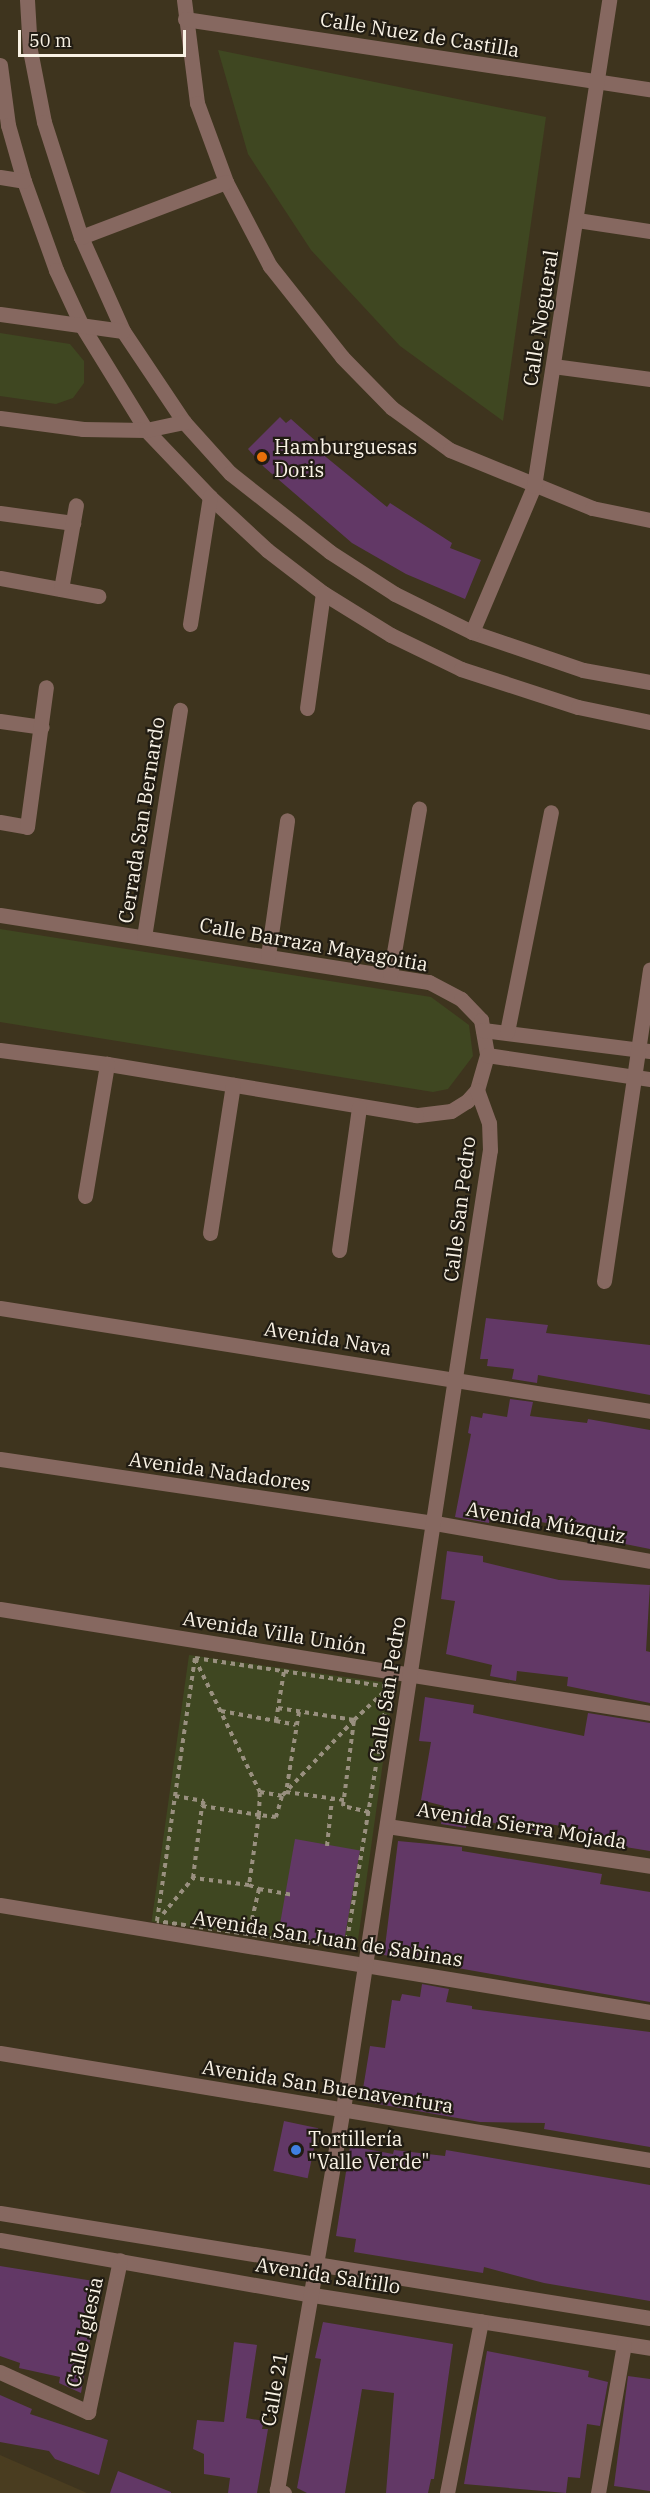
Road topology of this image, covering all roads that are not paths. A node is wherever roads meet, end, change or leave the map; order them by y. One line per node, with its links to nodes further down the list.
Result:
1 (27, 0): 13 (street)
2 (183, 0): 4 (street)
3 (609, 0): 6 (street, Calle Nogueral)
4 (185, 19): 6 (street, Calle Nuez de Castilla); 10 (street)
5 (0, 65): 9 (street)
6 (597, 81): 7 (street, Calle Nuez de Castilla); 11 (street, Calle Nogueral)
7 (650, 89)
8 (0, 177): 9 (street)
9 (24, 181): 15 (street)
10 (226, 182): 13 (street); 22 (street)
11 (576, 220): 12 (street); 17 (street, Calle Nogueral)
12 (650, 231)
13 (81, 237): 16 (street)
14 (0, 314): 15 (street)
15 (82, 326): 16 (street); 21 (street)
16 (123, 331): 20 (street)
17 (553, 366): 18 (street); 22 (street, Calle Nogueral)
18 (650, 379)
19 (0, 418): 21 (street)
20 (184, 422): 21 (street); 33 (street)
21 (146, 430): 23 (street)
22 (534, 486): 26 (street); 33 (street, Calle Nogueral)
23 (210, 497): 30 (street); 32 (street)
24 (76, 506): 27 (street)
25 (0, 513): 27 (street)
26 (650, 520)
27 (73, 523): 29 (street)
28 (0, 578): 29 (street)
29 (61, 589): 31 (street)
30 (323, 593): 36 (street); 39 (street)
31 (98, 596)
32 (190, 624)
33 (472, 632): 34 (street)
34 (650, 682)
35 (46, 687): 40 (street)
36 (308, 708)
37 (180, 710): 46 (street, Cerrada San Bernardo)
38 (3, 721): 40 (street)
39 (650, 722)
40 (42, 727): 44 (street)
41 (419, 808): 49 (street)
42 (551, 812): 51 (street)
43 (288, 820): 47 (street)
44 (0, 822)
45 (0, 915): 46 (street, Calle Barraza Mayagoitia)
46 (144, 937): 47 (street, Calle Barraza Mayagoitia)
47 (268, 956): 49 (street, Calle Barraza Mayagoitia)
48 (650, 969): 53 (street)
49 (390, 975): 50 (street, Calle Barraza Mayagoitia)
50 (483, 1030): 51 (street); 54 (street, Calle Barraza Mayagoitia)
51 (507, 1032): 53 (street)
52 (0, 1050): 55 (street)
53 (643, 1050): 56 (street)
54 (487, 1055): 56 (street); 59 (street, Calle Barraza Mayagoitia)
55 (107, 1064): 58 (street); 61 (street)
56 (633, 1077): 57 (street); 64 (street)
57 (650, 1079)
58 (233, 1085): 60 (street); 62 (street)
59 (477, 1090): 60 (street); 66 (street, Calle San Pedro)
60 (358, 1107): 63 (street)
61 (85, 1196)
62 (210, 1233)
63 (339, 1250)
64 (604, 1281)
65 (0, 1308): 66 (street, Avenida Nava)
66 (458, 1379): 67 (street, Avenida Nava); 69 (street, Calle San Pedro)
67 (650, 1411)
68 (0, 1459): 69 (street, Avenida Nadadores)
69 (435, 1523): 70 (street, Avenida Múzquiz); 72 (street, Calle San Pedro)
70 (650, 1561)
71 (0, 1609): 72 (street, Avenida Villa Unión)
72 (411, 1676): 73 (street, Avenida Villa Unión); 74 (street, Calle San Pedro)
73 (650, 1713)
74 (387, 1826): 75 (street, Avenida Sierra Mojada); 77 (street, Calle San Pedro)
75 (650, 1866)
76 (0, 1905): 77 (street, Avenida San Juan de Sabinas)
77 (365, 1965): 78 (street, Avenida San Juan de Sabinas); 80 (street, Calle San Pedro)
78 (650, 2012)
79 (0, 2054): 80 (street, Avenida San Buenaventura)
80 (342, 2109): 81 (street, Avenida San Buenaventura); 85 (street, Calle San Pedro)
81 (650, 2160)
82 (0, 2213): 85 (street, Avenida Saltillo)
83 (0, 2240): 84 (street, Avenida Saltillo)
84 (120, 2260): 86 (street, Avenida Saltillo); 91 (street, Calle Iglesia)
85 (317, 2267): 86 (street, Calle San Pedro); 87 (street, Avenida Saltillo)
86 (313, 2295): 88 (street, Avenida Saltillo); 92 (street, Calle 21)
87 (650, 2318)
88 (481, 2321): 89 (street, Avenida Saltillo); 93 (street)
89 (624, 2344): 90 (street, Avenida Saltillo); 94 (street)
90 (650, 2348)
91 (0, 2372)
92 (281, 2491)
93 (447, 2493)
94 (598, 2493)

